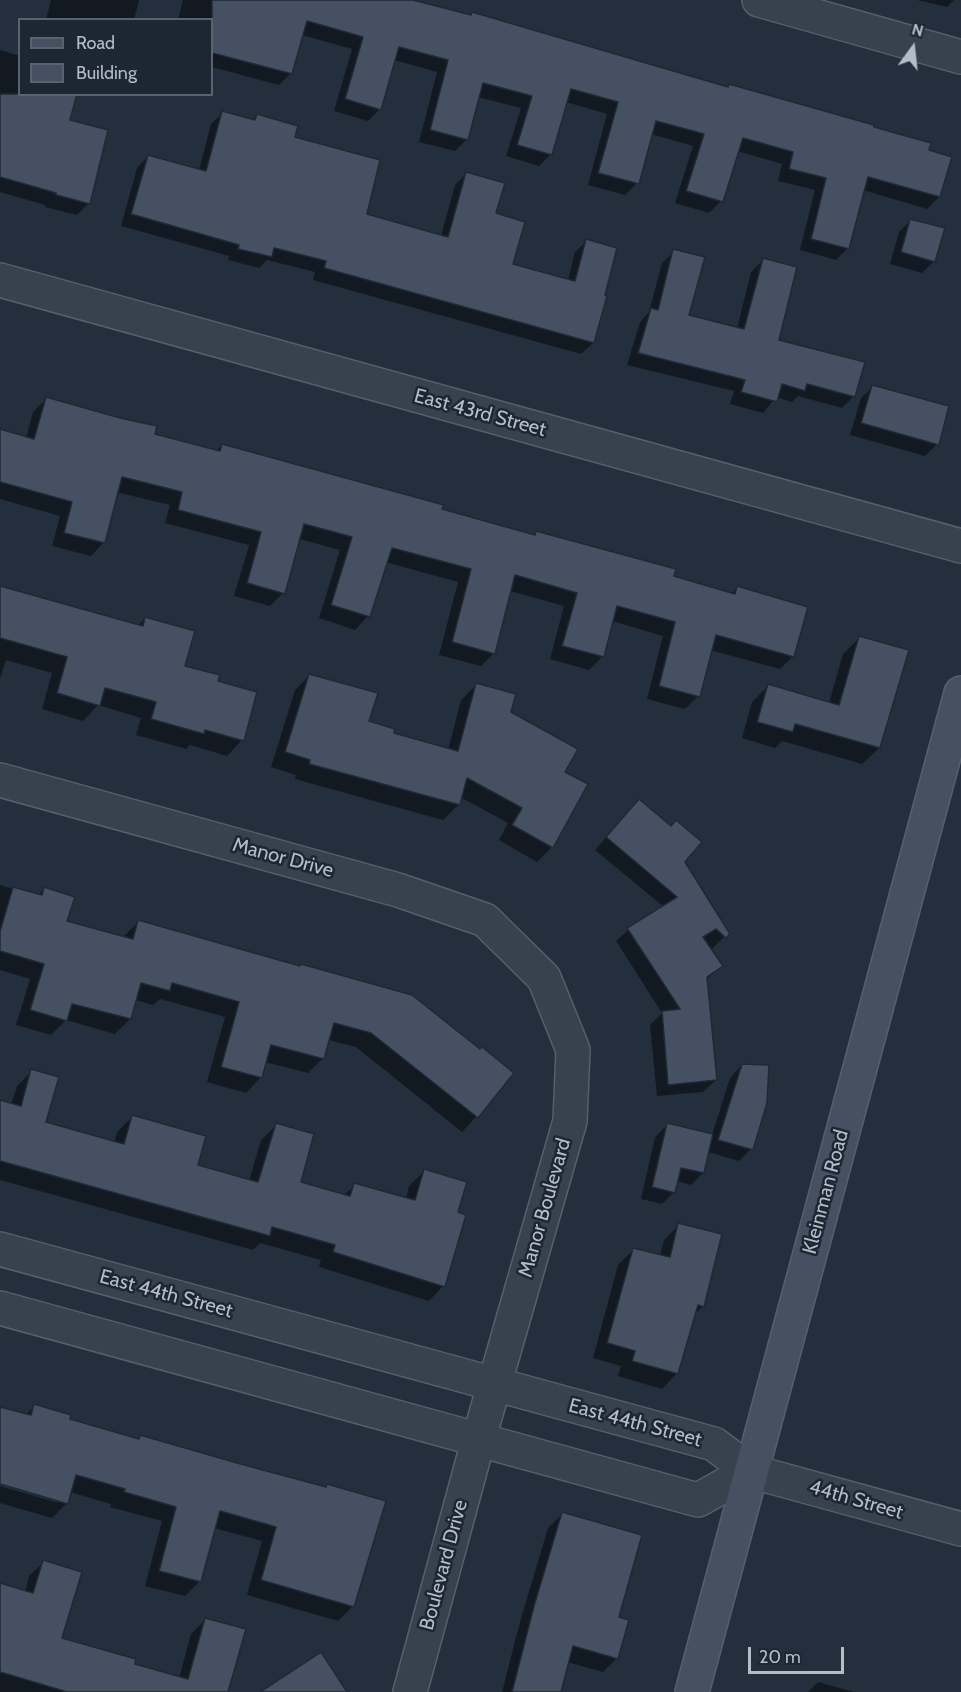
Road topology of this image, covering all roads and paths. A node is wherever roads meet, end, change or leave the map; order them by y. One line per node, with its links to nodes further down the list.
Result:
1 (759, 0): 2 (street)
2 (850, 12): 3 (street)
3 (961, 57)
4 (0, 280): 5 (street, East 43rd Street)
5 (961, 546)
6 (961, 693): 13 (street, Kleinman Road)
7 (0, 780): 8 (street, Manor Drive)
8 (544, 978): 11 (street, Manor Boulevard)
9 (0, 1249): 11 (street, East 44th Street)
10 (0, 1308): 12 (street)
11 (494, 1385): 12 (street, Manor Boulevard); 13 (street, East 44th Street)
12 (478, 1438): 13 (street); 15 (street, Boulevard Drive)
13 (750, 1471): 14 (street, 44th Street); 16 (street, Kleinman Road)
14 (961, 1529)
15 (410, 1692)
16 (692, 1692)

